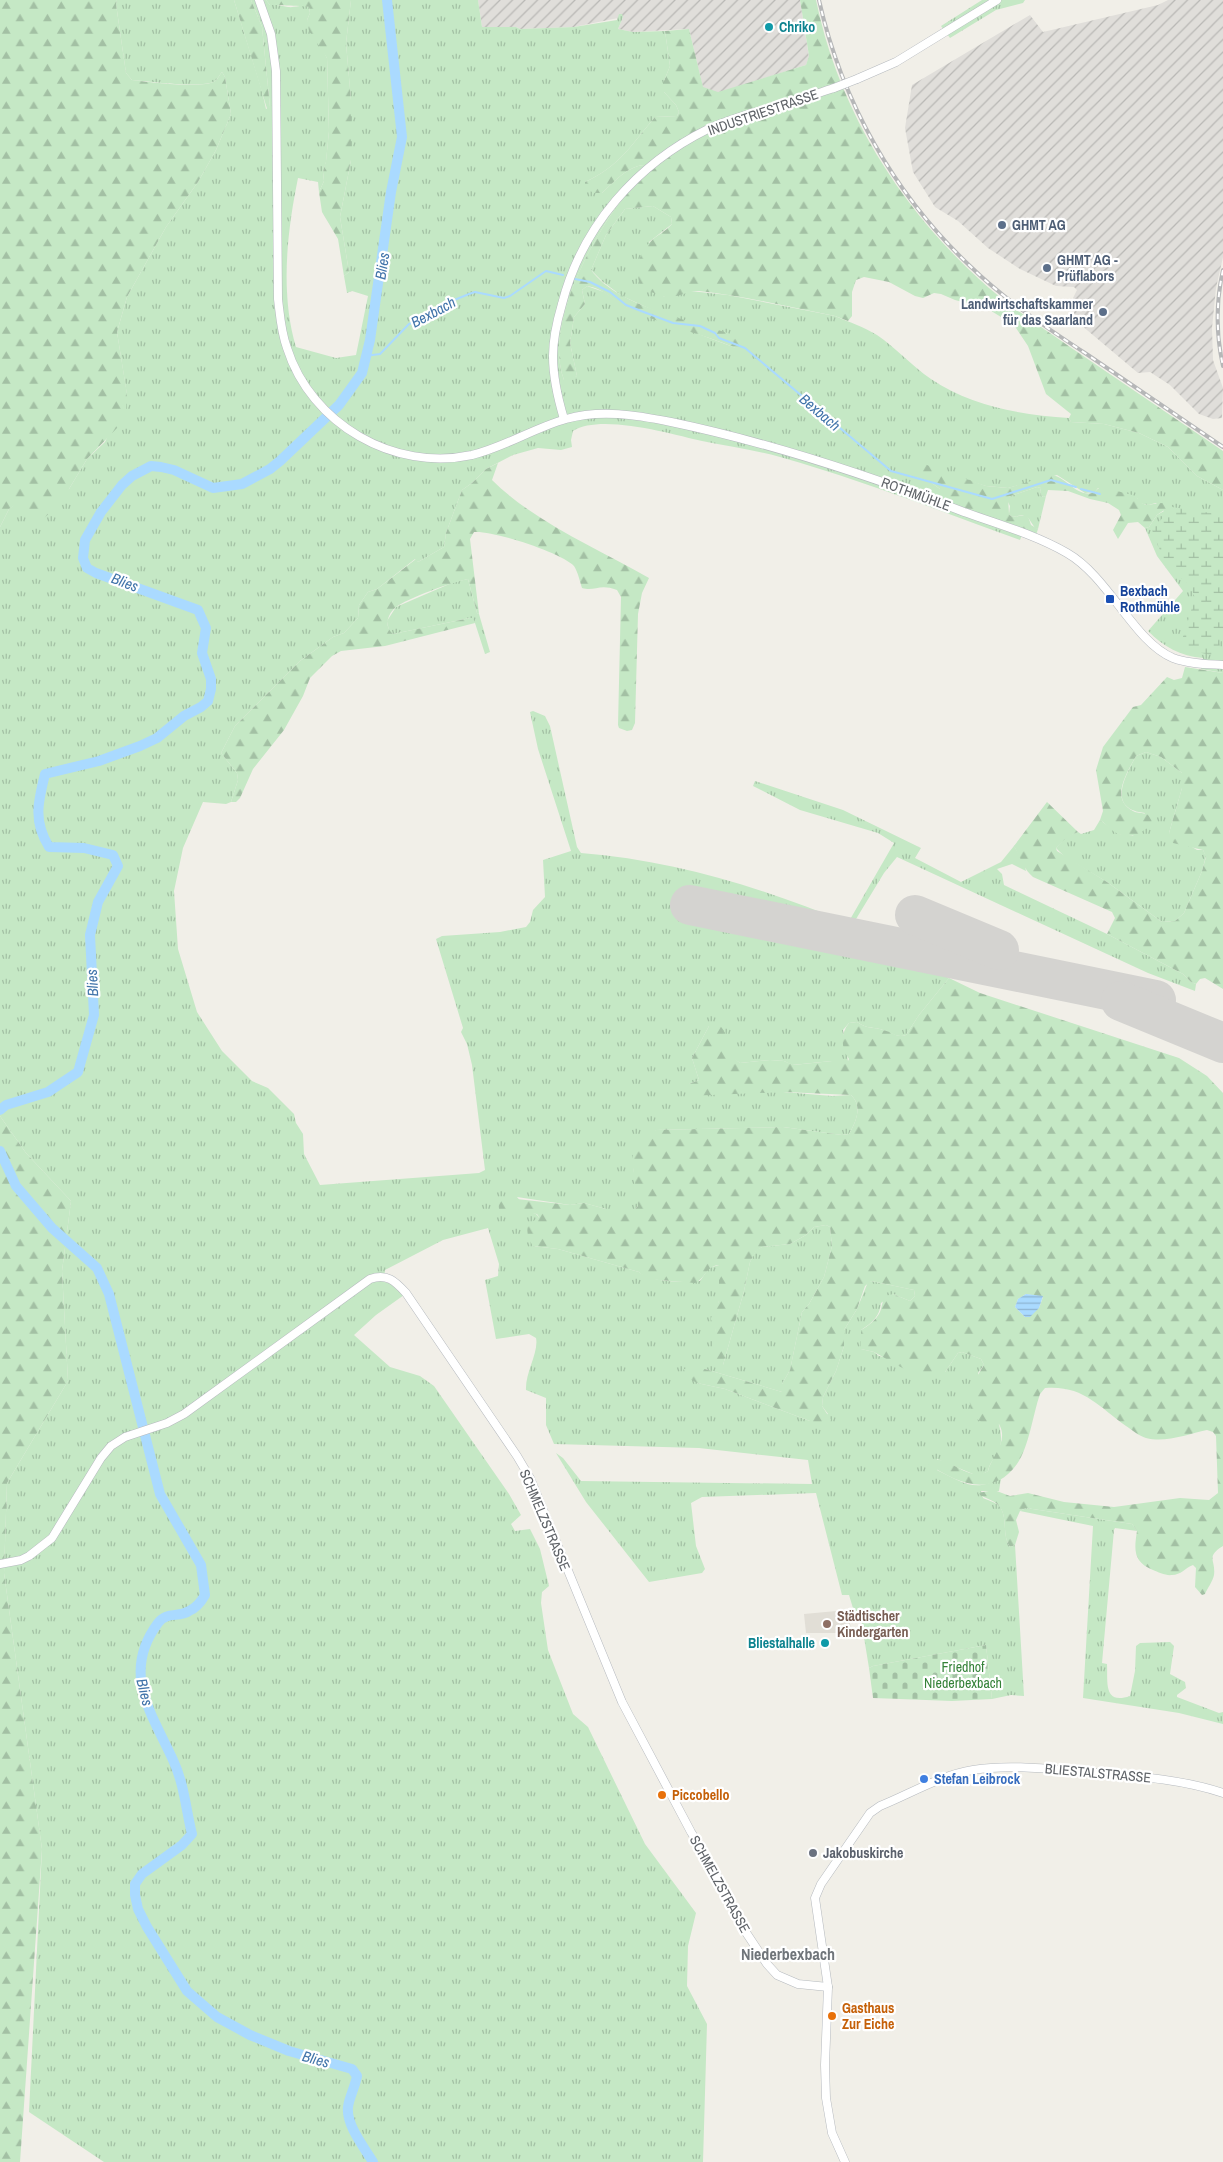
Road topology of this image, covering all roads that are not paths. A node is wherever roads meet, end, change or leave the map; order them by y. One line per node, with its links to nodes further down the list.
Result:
1 (259, 0): 3 (street, ROTHMÜHLE)
2 (997, 0): 3 (street, INDUSTRIESTRASSE, bridge)
3 (564, 419): 4 (street, ROTHMÜHLE)
4 (1223, 665)
5 (0, 1564): 7 (street, SCHMELZSTRASSE)
6 (1223, 1793): 7 (street, BLIESTALSTRASSE)
7 (828, 1987): 8 (street, BLIESTALSTRASSE)
8 (845, 2162)

